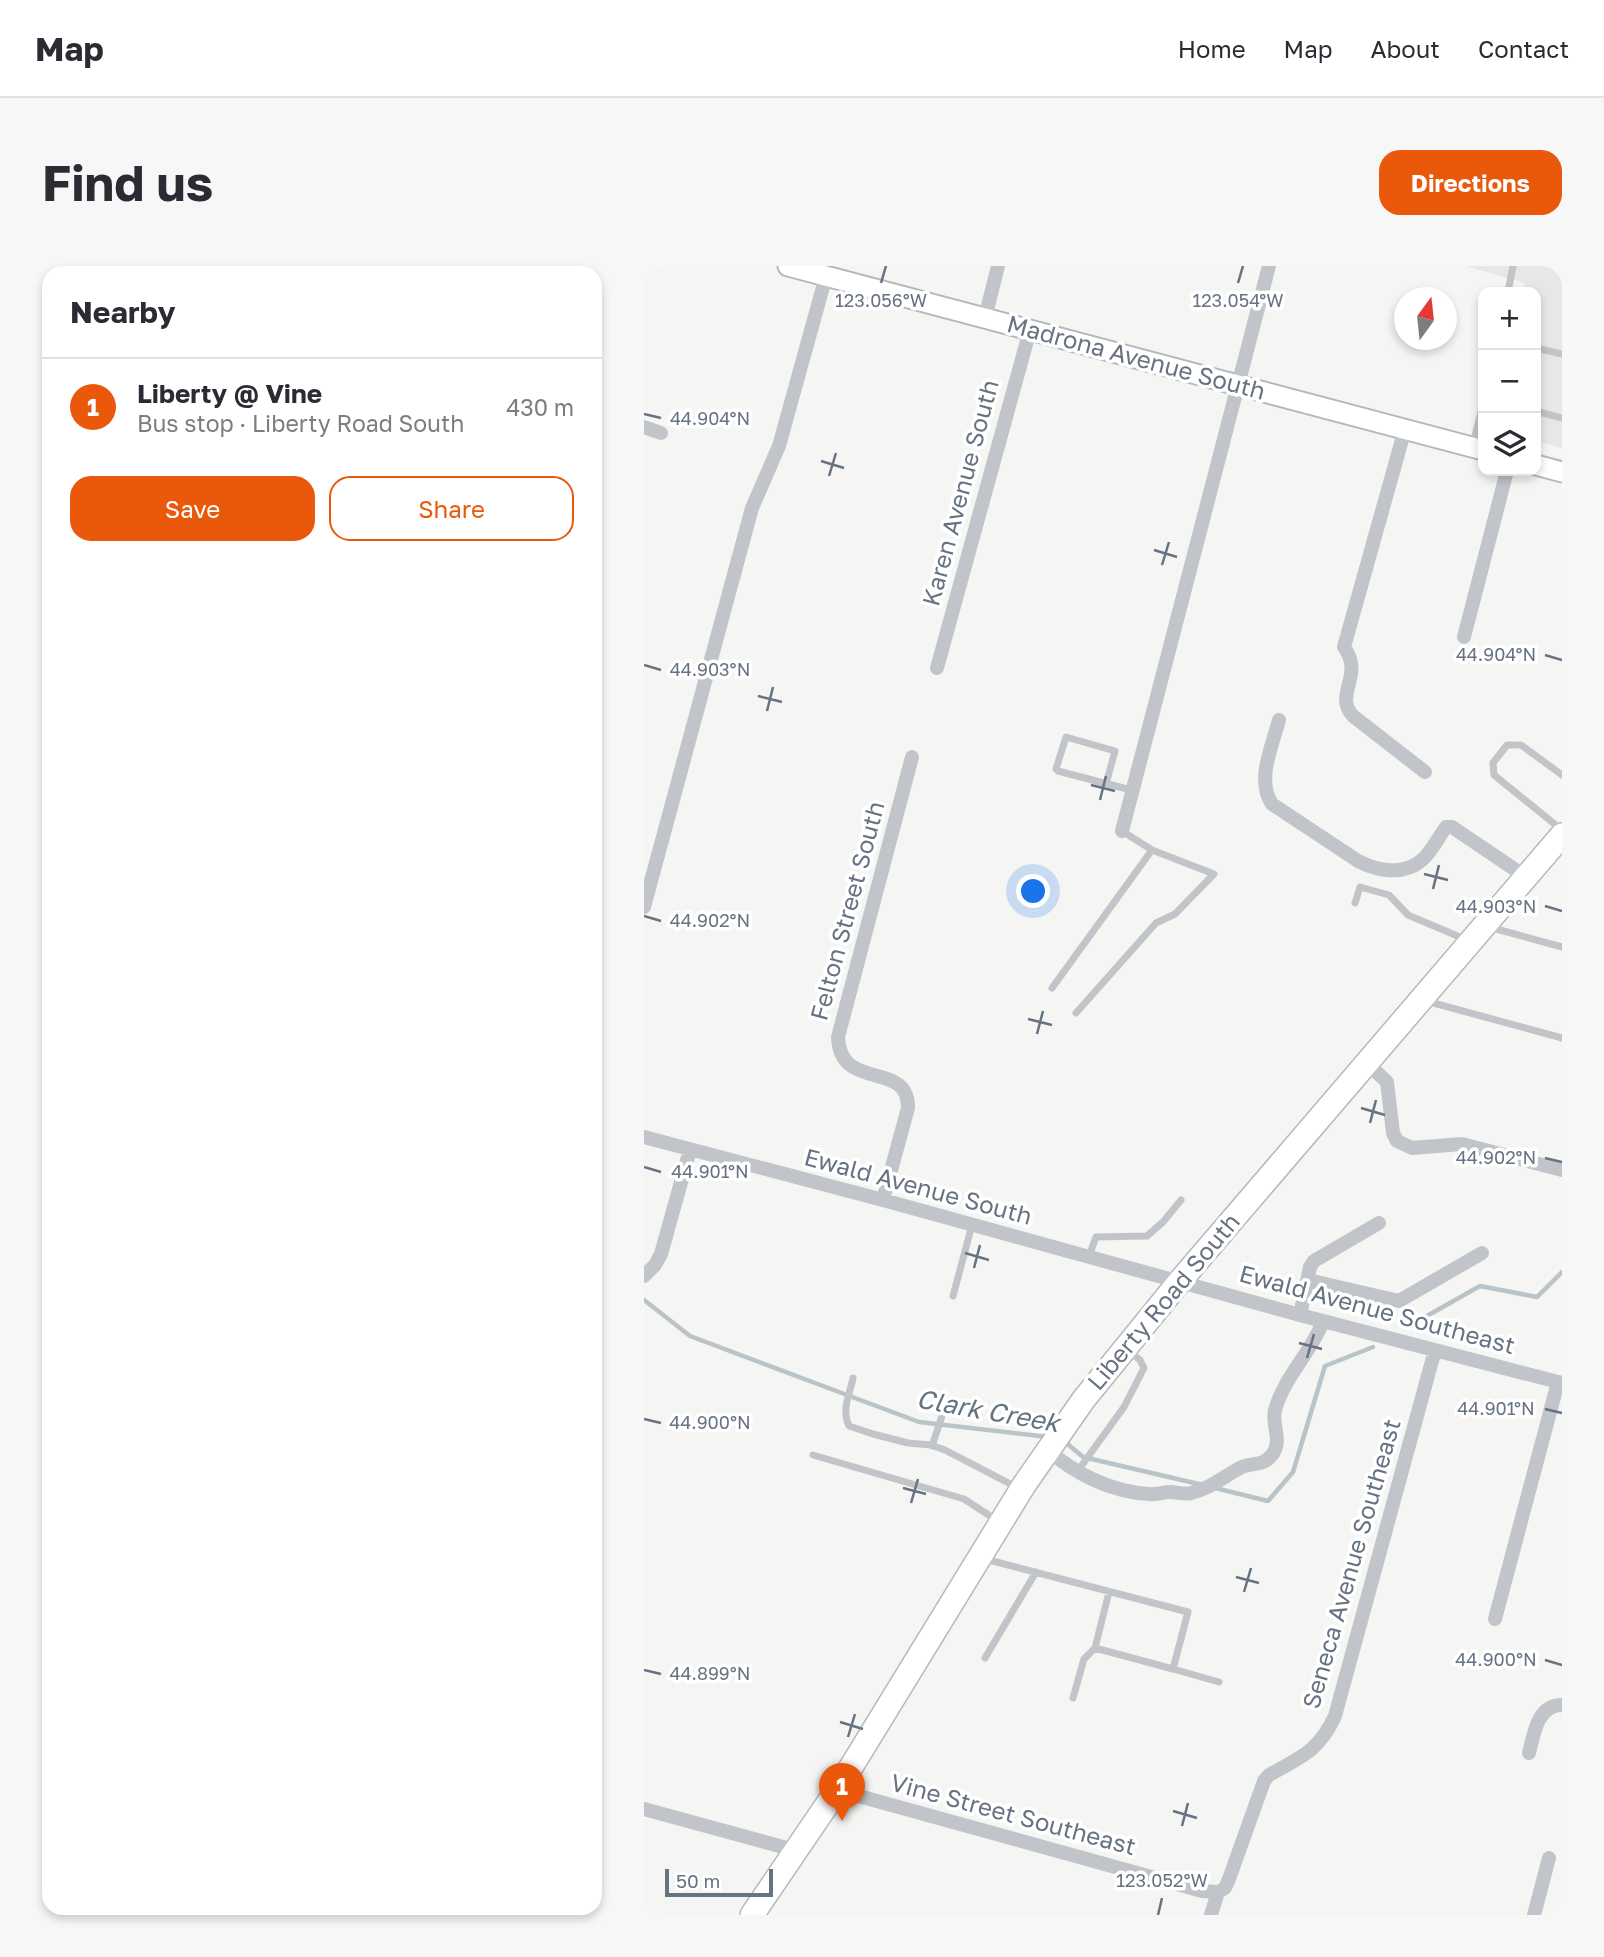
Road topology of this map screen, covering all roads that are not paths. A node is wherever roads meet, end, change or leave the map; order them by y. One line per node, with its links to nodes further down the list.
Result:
1 (788, 266): 5 (main road, Madrona Avenue South)
2 (998, 266): 7 (street)
3 (1269, 266): 11 (street)
4 (1513, 266): 6 (lane)
5 (825, 276): 7 (main road, Madrona Avenue South); 35 (street)
6 (1509, 287)
7 (985, 318): 8 (main road, Madrona Avenue South)
8 (1030, 330): 11 (main road, Madrona Avenue South); 22 (street, Karen Avenue South)
9 (1541, 349): 10 (lane)
10 (1562, 354)
11 (1237, 385): 15 (main road, Madrona Avenue South); 28 (street)
12 (1541, 412): 13 (lane)
13 (1562, 418)
14 (644, 428): 16 (street)
15 (1405, 429): 17 (main road, Madrona Avenue South); 25 (street)
16 (661, 433)
17 (1478, 449)
18 (1541, 466): 19 (main road)
19 (1562, 472)
20 (1506, 476): 21 (street)
21 (1464, 637)
22 (937, 668)
23 (1279, 720): 33 (street)
24 (912, 757): 46 (street, Felton Street South)
25 (1425, 772)
26 (1562, 775): 29 (lane)
27 (1106, 784): 27 (lane); 28 (lane)
28 (1131, 790): 30 (street)
29 (1562, 830)
30 (1122, 831): 32 (lane)
31 (1562, 835): 33 (main road, Liberty Road South)
32 (1152, 850): 38 (lane); 40 (lane)
33 (1527, 877): 36 (main road, Liberty Road South)
34 (1355, 903): 36 (lane)
35 (644, 907)
36 (1478, 934): 37 (lane); 39 (main road, Liberty Road South)
37 (1562, 947)
38 (1052, 988)
39 (1422, 999): 41 (lane); 42 (main road, Liberty Road South)
40 (1076, 1013)
41 (1562, 1038)
42 (1367, 1063): 45 (street); 54 (main road, Liberty Road South)
43 (644, 1137): 44 (street, Ewald Avenue South)
44 (690, 1150): 46 (street, Ewald Avenue South); 52 (street)
45 (1562, 1170)
46 (883, 1200): 49 (street, Ewald Avenue South)
47 (1181, 1200): 51 (lane)
48 (1379, 1223): 53 (street)
49 (972, 1224): 51 (street, Ewald Avenue South); 55 (lane)
50 (1482, 1253): 53 (street)
51 (1089, 1256): 54 (street, Ewald Avenue South)
52 (644, 1276)
53 (1308, 1280): 56 (street)
54 (1180, 1281): 56 (street, Ewald Avenue Southeast); 58 (main road, Liberty Road South)
55 (953, 1296)
56 (1300, 1315): 57 (street, Ewald Avenue Southeast)
57 (1323, 1321): 59 (street, Ewald Avenue Southeast); 66 (street)
58 (1124, 1348): 64 (main road, Liberty Road South); 66 (lane)
59 (1435, 1350): 61 (street, Ewald Avenue Southeast); 84 (street, Seneca Avenue Southeast)
60 (853, 1378): 63 (lane)
61 (1560, 1383): 72 (street)
62 (947, 1401): 63 (lane)
63 (932, 1446): 67 (lane)
64 (1048, 1450): 66 (street); 67 (main road, Liberty Road South)
65 (813, 1455): 68 (lane)
66 (1076, 1473)
67 (1022, 1490): 68 (main road, Liberty Road South)
68 (1001, 1524): 69 (main road, Liberty Road South)
69 (981, 1558): 70 (lane); 80 (main road, Liberty Road South)
70 (1036, 1572): 71 (lane); 74 (lane)
71 (1109, 1591): 73 (lane); 75 (lane)
72 (1495, 1619)
73 (1094, 1648): 75 (lane); 77 (lane)
74 (985, 1658)
75 (1173, 1669): 76 (lane)
76 (1219, 1682)
77 (1073, 1698)
78 (1562, 1705): 79 (street)
79 (1529, 1753)
80 (836, 1790): 82 (main road, Liberty Road South); 84 (street, Vine Street Southeast)
81 (644, 1809): 82 (street)
82 (794, 1850): 85 (main road, Liberty Road South)
83 (1549, 1858): 87 (street)
84 (1218, 1892): 86 (street, Seneca Avenue Southeast)
85 (752, 1915)
86 (1211, 1915)
87 (1534, 1915)

